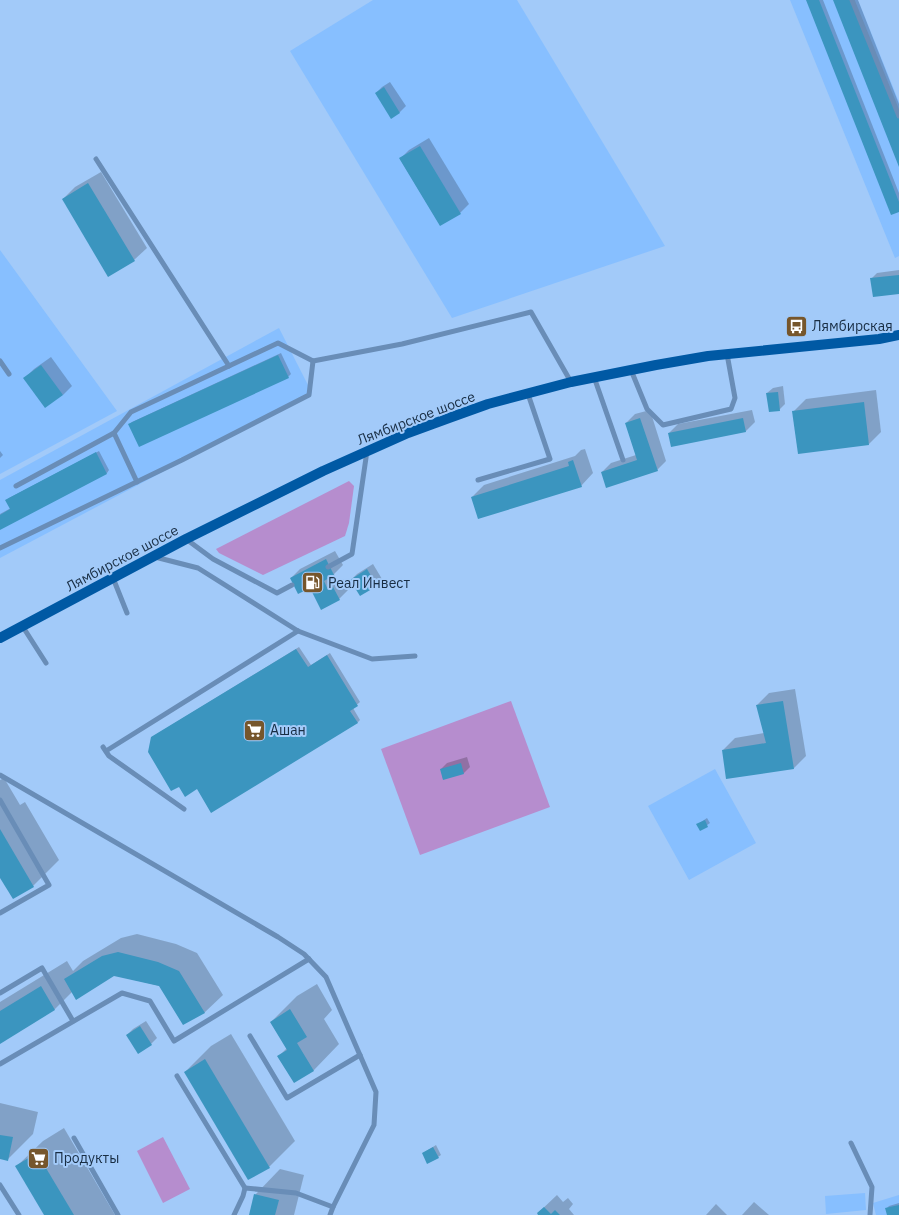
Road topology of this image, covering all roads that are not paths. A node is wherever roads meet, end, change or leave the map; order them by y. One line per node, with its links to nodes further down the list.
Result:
1 (852, 0): 2 (lane)
2 (899, 116)
3 (96, 159): 10 (lane)
4 (899, 335): 5 (main road, Лямбирское шоссе)
5 (879, 339): 6 (main road, Лямбирское шоссе); 7 (main road, Лямбирское шоссе)
6 (899, 340)
7 (727, 354): 11 (main road, Лямбирское шоссе); 11 (lane)
8 (313, 360): 10 (lane); 14 (lane); 20 (lane)
9 (0, 361): 12 (lane)
10 (229, 366): 16 (lane)
11 (631, 370): 13 (main road, Лямбирское шоссе)
12 (9, 374)
13 (594, 377): 14 (main road, Лямбирское шоссе); 18 (lane)
14 (571, 382): 15 (main road, Лямбирское шоссе)
15 (528, 394): 17 (main road, Лямбирское шоссе); 19 (lane)
16 (114, 433): 20 (lane); 21 (lane)
17 (367, 451): 22 (main road, Лямбирское шоссе); 25 (lane)
18 (623, 460)
19 (478, 480)
20 (138, 482): 23 (lane)
21 (16, 486)
22 (186, 539): 24 (main road, Лямбирское шоссе); 27 (lane)
23 (0, 548)
24 (153, 556): 26 (main road, Лямбирское шоссе); 30 (lane)
25 (328, 567)
26 (113, 578): 28 (lane); 29 (main road, Лямбирское шоссе)
27 (292, 586)
28 (127, 613)
29 (23, 627): 31 (main road, Лямбирское шоссе); 33 (lane)
30 (298, 631): 32 (lane); 36 (lane)
31 (0, 638)
32 (415, 656)
33 (46, 663)
34 (0, 775): 38 (lane)
35 (0, 800): 37 (lane)
36 (184, 809)
37 (0, 913)
38 (309, 959): 40 (lane); 42 (lane)
39 (0, 993): 40 (lane)
40 (73, 1021): 43 (lane)
41 (250, 1036): 42 (lane)
42 (360, 1055): 49 (lane)
43 (0, 1064)
44 (177, 1076): 48 (lane)
45 (74, 1138): 51 (lane)
46 (851, 1143): 54 (lane)
47 (0, 1185): 50 (lane)
48 (244, 1188): 49 (lane); 52 (lane)
49 (333, 1207): 53 (lane)
50 (19, 1215)
51 (118, 1215)
52 (234, 1215)
53 (330, 1215)
54 (870, 1215)

